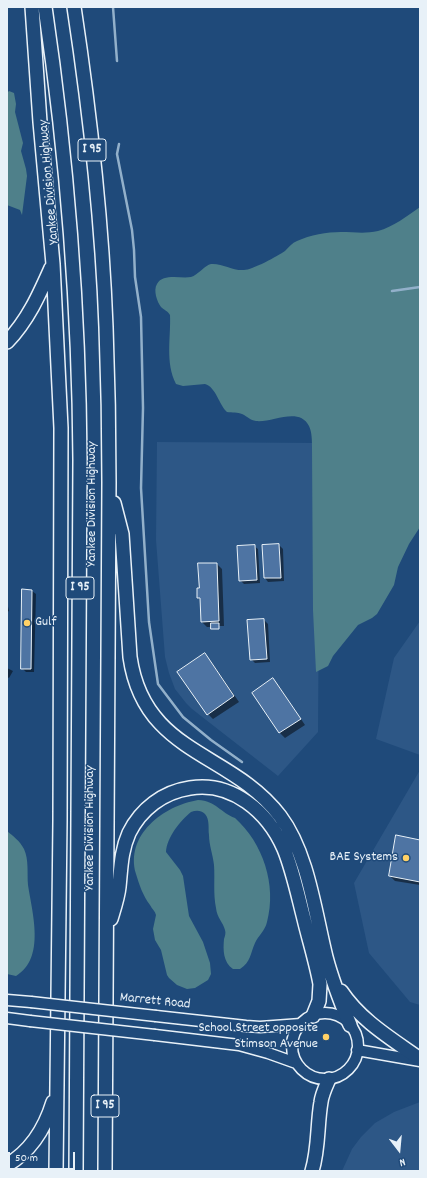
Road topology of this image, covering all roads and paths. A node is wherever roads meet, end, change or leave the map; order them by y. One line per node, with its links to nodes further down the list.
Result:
1 (32, 7): 4 (highway)
2 (45, 7): 21 (highway, Yankee Division Highway / I 95)
3 (74, 7): 6 (highway, Yankee Division Highway / I 95)
4 (53, 264): 5 (highway); 18 (highway)
5 (7, 342)
6 (109, 482): 7 (highway, Yankee Division Highway / I 95); 8 (highway)
7 (106, 936): 10 (highway); 22 (highway, Yankee Division Highway / I 95)
8 (331, 974): 13 (highway); 15 (highway)
9 (7, 1000): 12 (main road, Marrett Road, bridge)
10 (313, 1016): 12 (main road); 13 (main road)
11 (7, 1018): 16 (main road, bridge)
12 (301, 1024): 16 (main road)
13 (350, 1025): 14 (main road)
14 (357, 1050): 15 (main road); 17 (main road)
15 (420, 1060)
16 (296, 1063): 17 (main road)
17 (330, 1079): 23 (highway)
18 (56, 1091): 19 (highway); 20 (highway)
19 (7, 1166)
20 (56, 1171)
21 (76, 1171)
22 (105, 1171)
23 (312, 1171)

